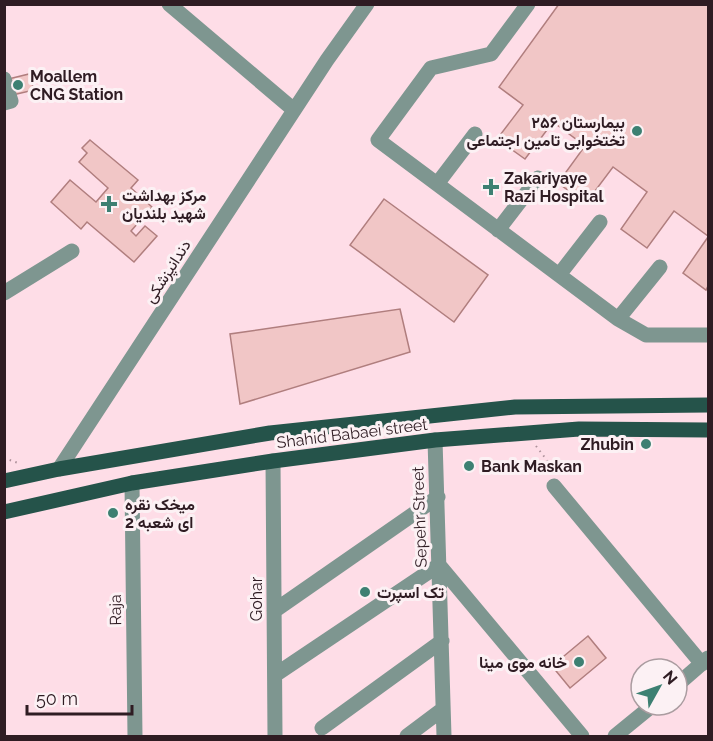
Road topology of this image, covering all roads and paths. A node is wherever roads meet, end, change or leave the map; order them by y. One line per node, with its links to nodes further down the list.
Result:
1 (169, 4): 6 (street)
2 (367, 4): 6 (street, دندانپزشکی)
3 (528, 4): 9 (street)
4 (4, 79): 5 (street)
5 (4, 103)
6 (294, 110): 23 (street, دندانپزشکی)
7 (475, 134): 9 (street)
8 (538, 178): 11 (street)
9 (437, 184): 11 (street)
10 (600, 222): 14 (street)
11 (498, 230): 14 (street)
12 (72, 251): 15 (street)
13 (660, 267): 16 (street)
14 (559, 275): 16 (street)
15 (4, 294)
16 (618, 319): 17 (street)
17 (708, 335)
18 (708, 405): 23 (main road, Shahid Babaei street)
19 (708, 430): 20 (main road, Shahid Babaei street)
20 (526, 432): 21 (main road, Shahid Babaei street); 28 (path)
21 (435, 440): 22 (main road, Shahid Babaei street); 29 (street, Sepehr Street)
22 (273, 461): 27 (main road, Shahid Babaei street); 32 (street, Gohar)
23 (59, 469): 25 (main road, Shahid Babaei street)
24 (4, 472): 25 (main road)
25 (22, 477): 26 (main road, Shahid Babaei street)
26 (4, 481)
27 (132, 483): 30 (main road, Shahid Babaei street); 40 (street, Raja)
28 (554, 486): 34 (street)
29 (438, 497): 31 (street, Sepehr Street); 32 (street)
30 (8, 512)
31 (439, 565): 33 (street, Sepehr Street); 35 (street); 44 (street)
32 (274, 611): 35 (street, Gohar)
33 (442, 641): 37 (street, Sepehr Street); 39 (street)
34 (705, 661): 36 (street)
35 (275, 675): 41 (street, Gohar)
36 (689, 675)
37 (443, 709): 42 (street); 43 (street, Sepehr Street)
38 (638, 717): 45 (street)
39 (322, 728)
40 (135, 736)
41 (275, 736)
42 (407, 736)
43 (444, 736)
44 (582, 736)
45 (615, 736)

